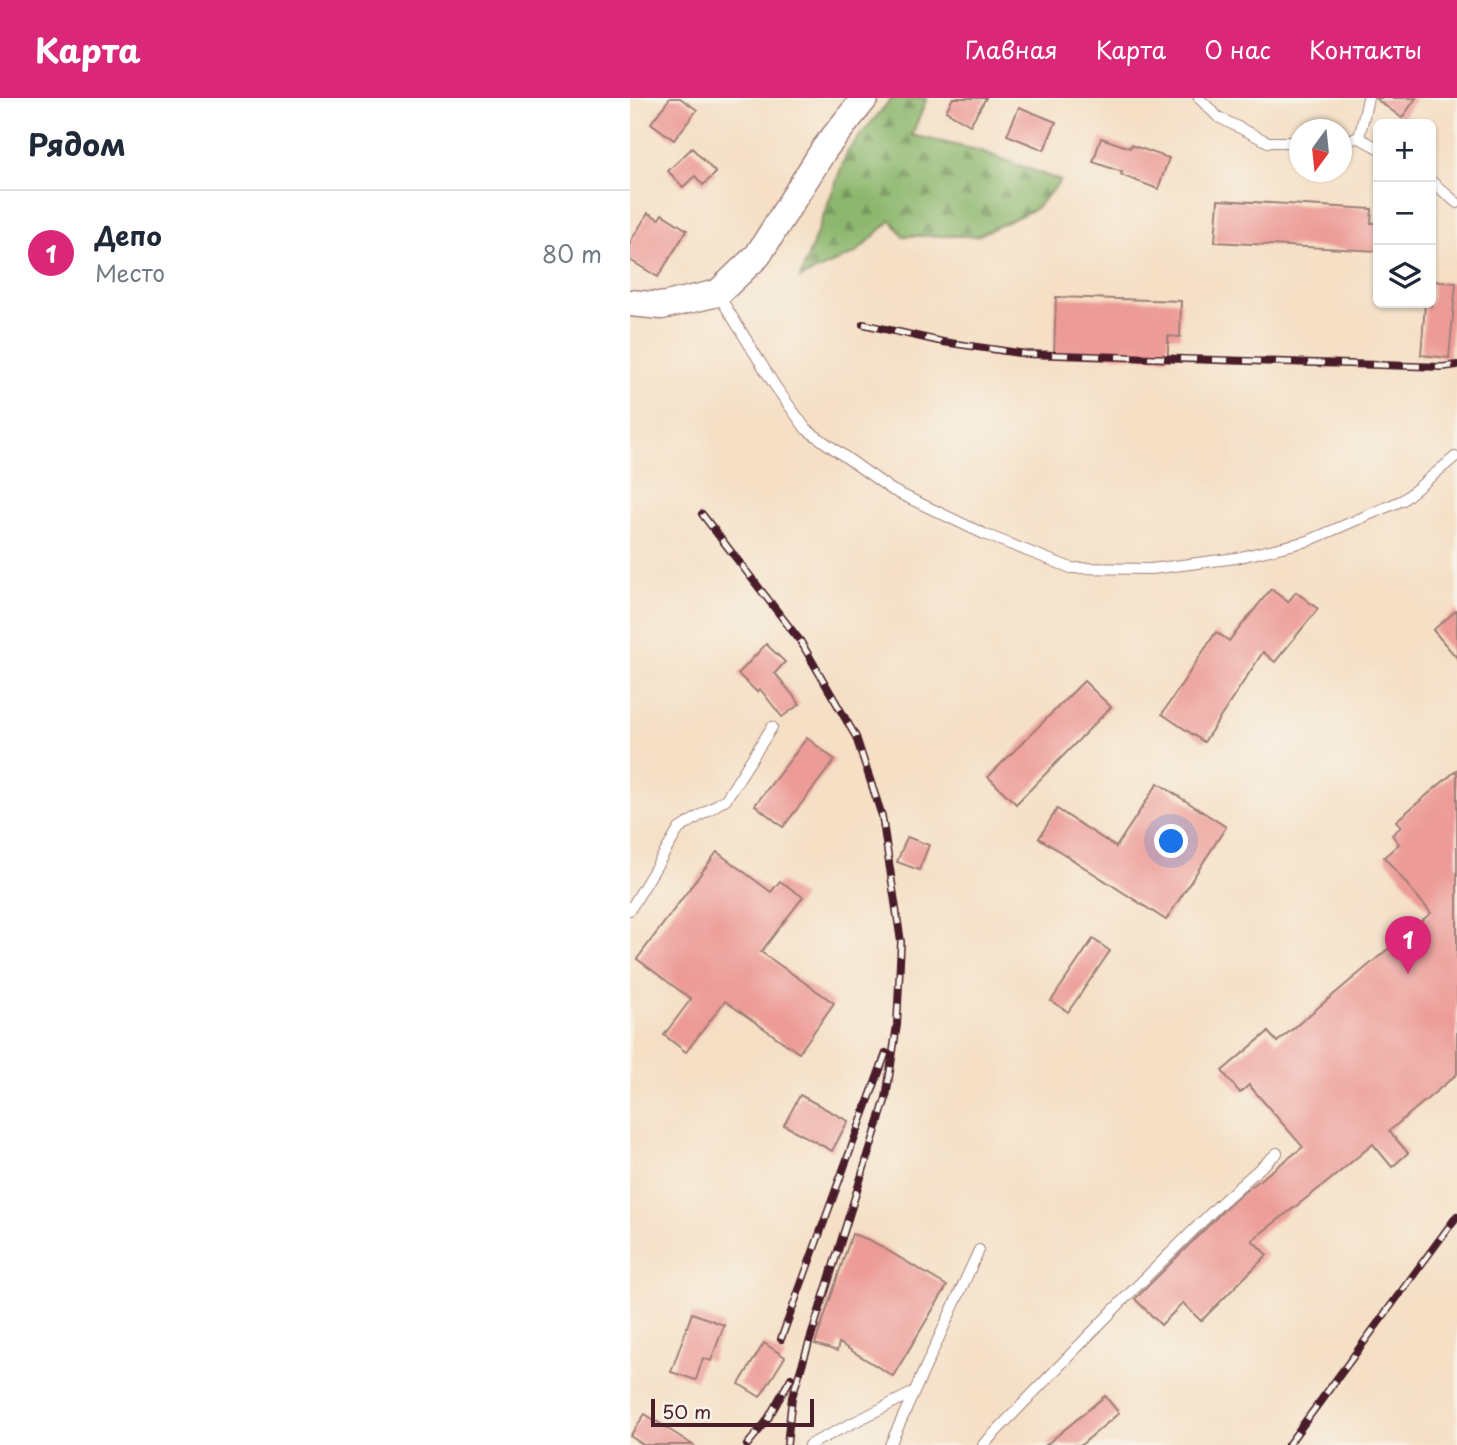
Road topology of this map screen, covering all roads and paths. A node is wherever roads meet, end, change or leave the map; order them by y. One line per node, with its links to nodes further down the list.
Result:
1 (865, 98): 10 (main road)
2 (1199, 98): 6 (lane)
3 (1368, 98): 4 (lane)
4 (1359, 138): 5 (lane); 7 (lane)
5 (1352, 139)
6 (1289, 142)
7 (1373, 145)
8 (1432, 182): 9 (lane)
9 (1457, 203)
10 (718, 293): 11 (main road); 12 (lane)
11 (630, 303)
12 (1455, 457)
13 (772, 727): 14 (lane)
14 (630, 909)
15 (1277, 1153): 20 (lane)
16 (979, 1250): 17 (lane)
17 (914, 1391): 18 (lane); 19 (lane)
18 (809, 1445)
19 (890, 1445)
20 (983, 1445)

